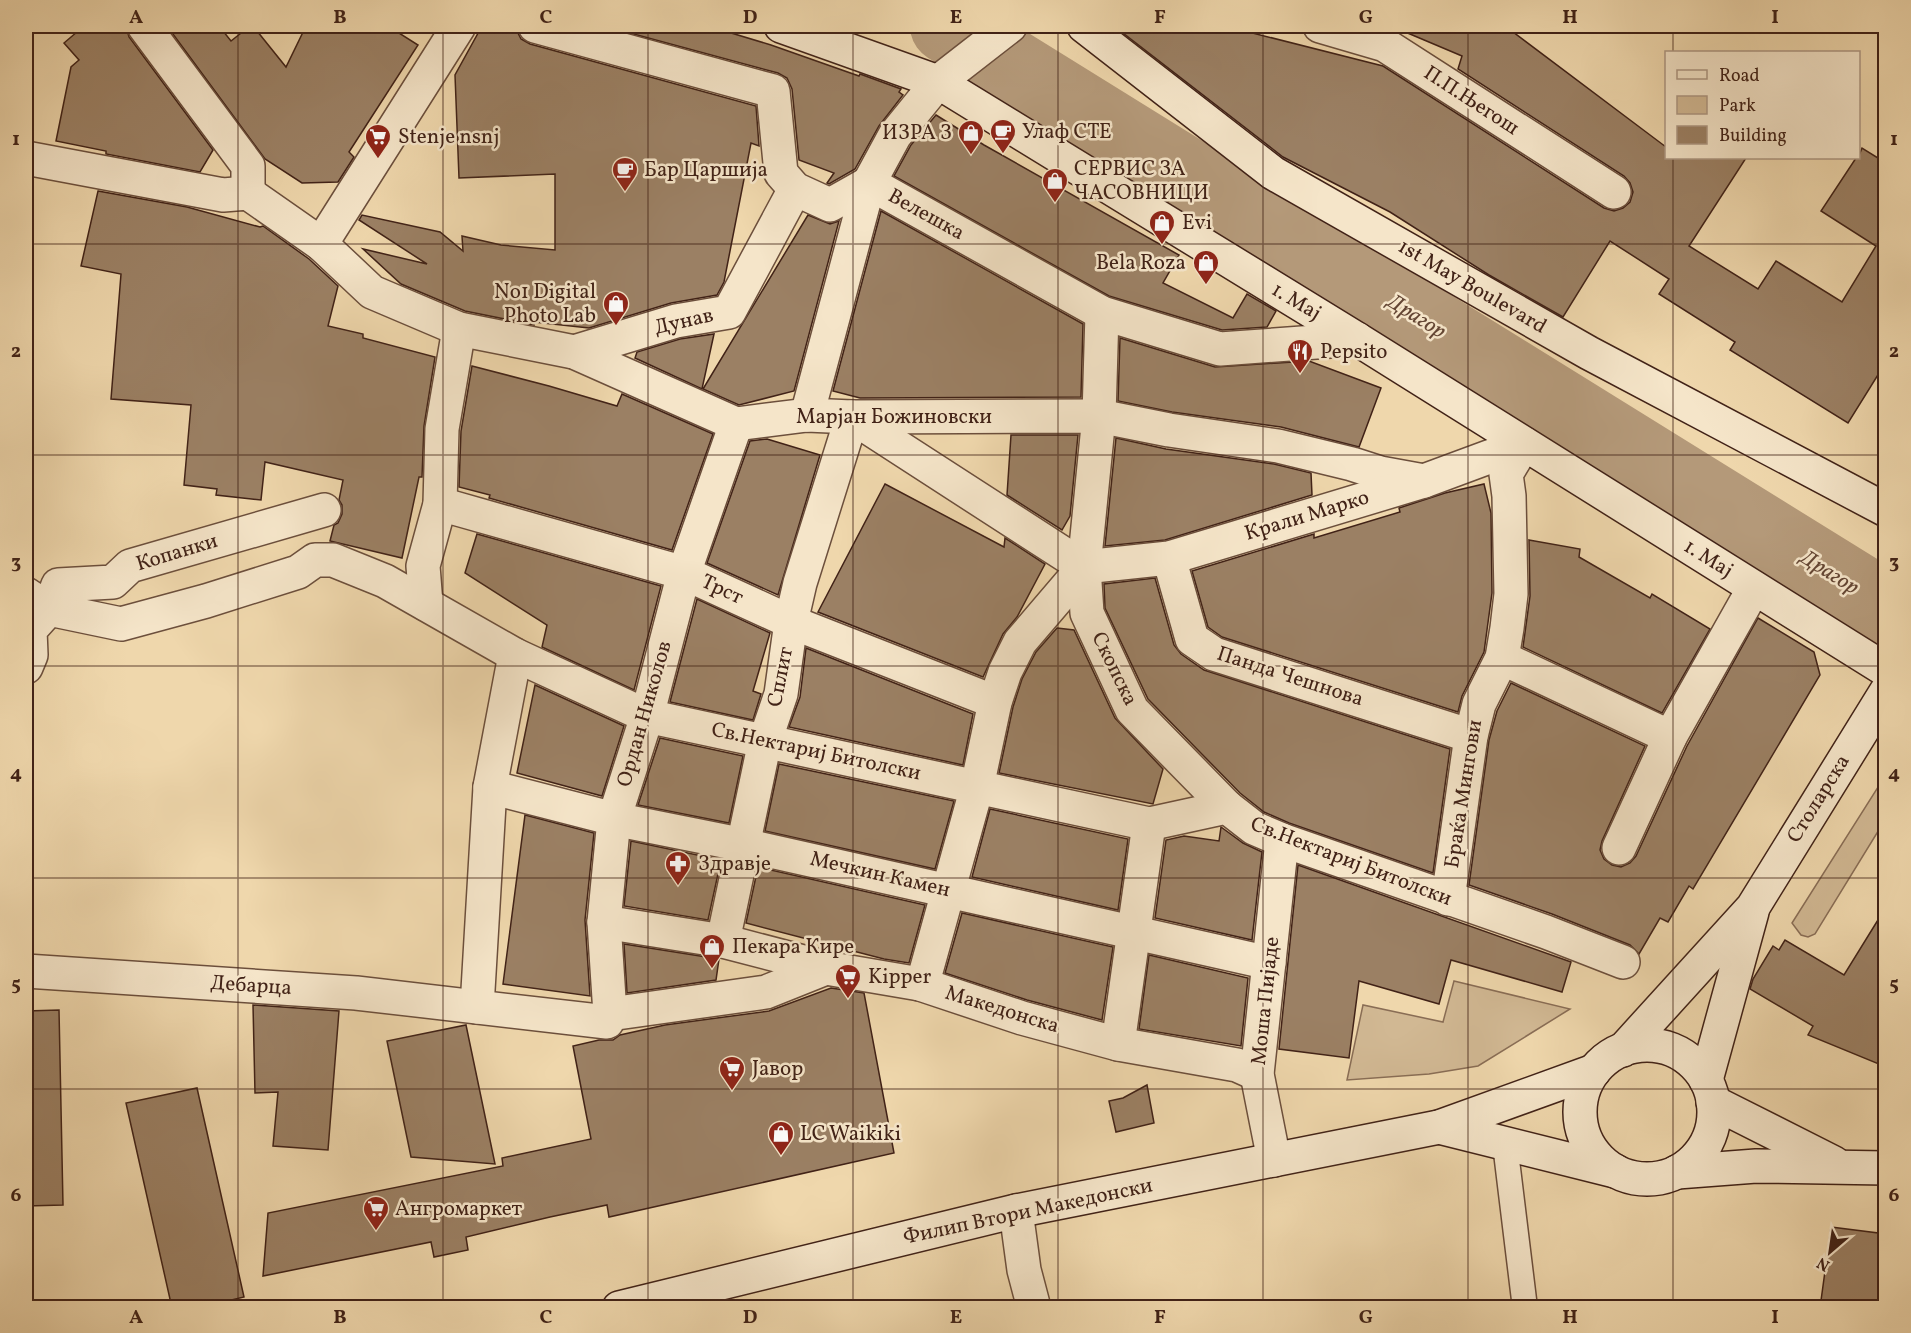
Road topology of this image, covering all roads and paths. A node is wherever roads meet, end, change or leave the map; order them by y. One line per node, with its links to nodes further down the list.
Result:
1 (144, 26): 13 (street)
2 (459, 26): 14 (street)
3 (535, 26): 11 (street)
4 (781, 26): 8 (street, 1. Мај)
5 (1010, 26): 8 (street)
6 (1084, 26): 27 (street, 1st May Boulevard)
7 (1320, 26): 12 (street, П.П.Његош)
8 (950, 73): 10 (street); 17 (street, 1. Мај)
9 (26, 158): 13 (street)
10 (869, 183): 11 (street, Велешка); 15 (street, Велешка); 19 (street)
11 (795, 189): 18 (street, Дунав)
12 (1614, 192)
13 (248, 193): 14 (street)
14 (321, 244): 16 (street)
15 (1101, 313): 17 (street, Велешка); 20 (street, Скопска)
16 (459, 329): 18 (street); 25 (street)
17 (1357, 339): 23 (street, 1. Мај)
18 (574, 351): 22 (street)
19 (807, 414): 21 (street, Марјан Божиновски); 22 (street, Марјан Божиновски)
20 (1099, 416): 21 (street, Марјан Божиновски); 24 (street, Марјан Божиновски); 29 (street, Скопска)
21 (852, 417): 29 (street); 34 (street, Сплит)
22 (736, 424): 30 (street, Ордан Николов)
23 (1524, 444): 24 (street, Крали Марко); 31 (street, 1. Мај); 36 (street, Браќа Мингови)
24 (1424, 481): 28 (street, Крали Марко)
25 (440, 504): 30 (street, Трст); 33 (street)
26 (324, 510): 32 (street, Копанки)
27 (1886, 510)
28 (1169, 558): 29 (street, Крали Марко); 42 (street, Панда Чешнова)
29 (1084, 567): 40 (street); 47 (street, Скопска)
30 (684, 573): 34 (street, Трст); 41 (street, Ордан Николов)
31 (1754, 588): 38 (street, 1. Мај); 43 (street)
32 (37, 601): 33 (street, Св.Нектариј Битолски); 37 (street)
33 (426, 604): 35 (street, Св.Нектариј Битолски)
34 (791, 622): 40 (street, Трст); 44 (street, Сплит)
35 (515, 655): 41 (street, Св.Нектариј Битолски); 45 (street)
36 (1502, 658): 42 (street, Браќа Мингови); 43 (street)
37 (26, 667)
38 (1886, 670)
39 (1886, 692): 55 (street, Столарска)
40 (995, 702): 46 (street)
41 (646, 716): 44 (street, Св.Нектариј Битолски); 48 (street, Ордан Николов)
42 (1471, 736): 54 (street, Браќа Мингови)
43 (1670, 737): 52 (street)
44 (765, 741): 46 (street, Св.Нектариј Битолски); 51 (street, Сплит)
45 (490, 787): 48 (street, Мечкин Камен); 64 (street)
46 (977, 787): 49 (street, Св.Нектариј Битолски); 53 (street)
47 (1227, 807): 49 (street, Св.Нектариј Битолски); 50 (street, Св.Нектариј Битолски)
48 (614, 819): 51 (street, Мечкин Камен); 56 (street, Ордан Николов)
49 (1149, 824): 57 (street)
50 (1282, 840): 54 (street, Св.Нектариј Битолски); 60 (street, Моша Пијаде)
51 (744, 845): 53 (street, Мечкин Камен); 58 (street, Сплит)
52 (1619, 848)
53 (949, 891): 57 (street, Мечкин Камен); 63 (street)
54 (1448, 898): 59 (street, Св.Нектариј Битолски)
55 (1753, 907): 67 (street, Столарска); 70 (street, Столарска)
56 (604, 922): 58 (street, Македонска); 65 (street, Ордан Николов)
57 (1134, 932): 60 (street, Мечкин Камен); 66 (street)
58 (723, 941): 61 (street, Македонска)
59 (1623, 962)
60 (1269, 963): 69 (street, Моша Пијаде)
61 (826, 968): 63 (street, Македонска); 65 (street, Дебарца)
62 (26, 971): 64 (street, Дебарца)
63 (920, 984): 66 (street, Македонска)
64 (477, 1007): 65 (street, Дебарца)
65 (610, 1014)
66 (1118, 1044): 69 (street, Македонска)
67 (1623, 1050): 68 (street); 70 (street)
68 (1594, 1071): 71 (street, Филип Втори Македонски); 76 (street)
69 (1257, 1074): 73 (street, Моша Пијаде)
70 (1709, 1091): 74 (street); 77 (street)
71 (1439, 1127): 72 (street, Филип Втори Македонски); 73 (street, Филип Втори Македонски)
72 (1505, 1144): 76 (street, Филип Втори Македонски); 81 (lane)
73 (1274, 1160): 78 (street, Филип Втори Македонски)
74 (1841, 1166): 75 (street); 77 (street)
75 (1886, 1168)
76 (1616, 1172): 77 (street)
77 (1677, 1172)
78 (1016, 1212): 79 (street, Филип Втори Македонски); 80 (street)
79 (619, 1308)
80 (1034, 1308)
81 (1525, 1308)

